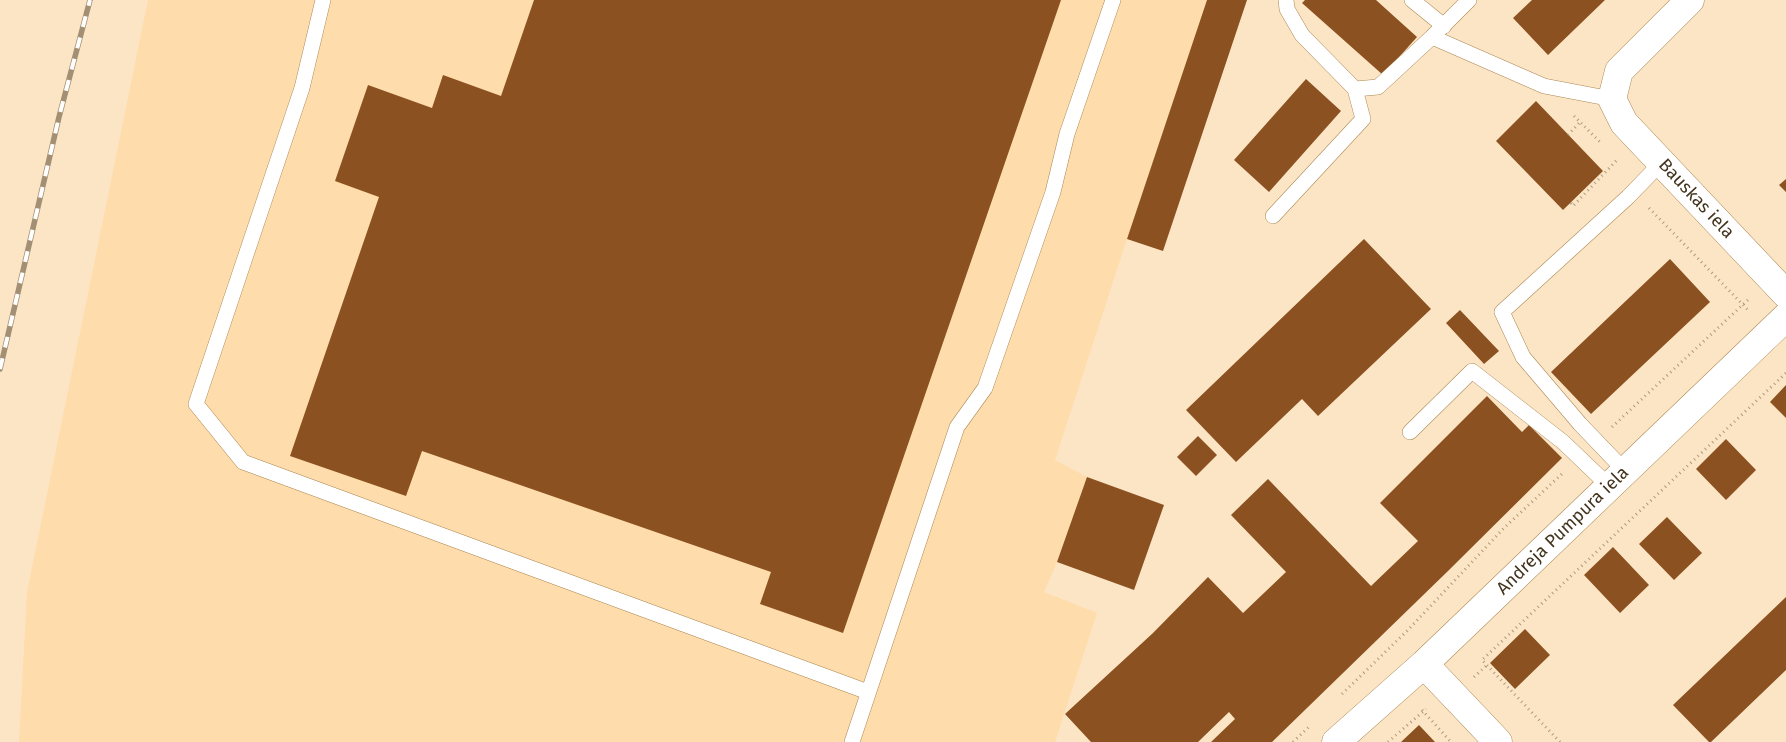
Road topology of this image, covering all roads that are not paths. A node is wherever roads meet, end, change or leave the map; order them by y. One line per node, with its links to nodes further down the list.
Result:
1 (323, 0): 18 (lane)
2 (1113, 0): 18 (lane)
3 (1286, 0): 9 (lane)
4 (1412, 0): 7 (lane)
5 (1469, 0): 7 (lane)
6 (1690, 0): 10 (street)
7 (1444, 26): 8 (lane)
8 (1432, 37): 9 (lane); 10 (lane)
9 (1355, 89): 12 (lane)
10 (1612, 99): 11 (street, Bauskas iela)
11 (1661, 163): 13 (street, Bauskas iela); 16 (lane)
12 (1273, 216)
13 (1778, 287)
14 (1778, 324): 16 (street, Andreja Pumpura iela)
15 (1410, 432): 16 (lane)
16 (1617, 479): 17 (street, Andreja Pumpura iela)
17 (1424, 664): 20 (street, Andreja Pumpura iela); 21 (street)
18 (868, 692): 19 (lane)
19 (852, 742)
20 (1336, 742)
21 (1498, 742)

